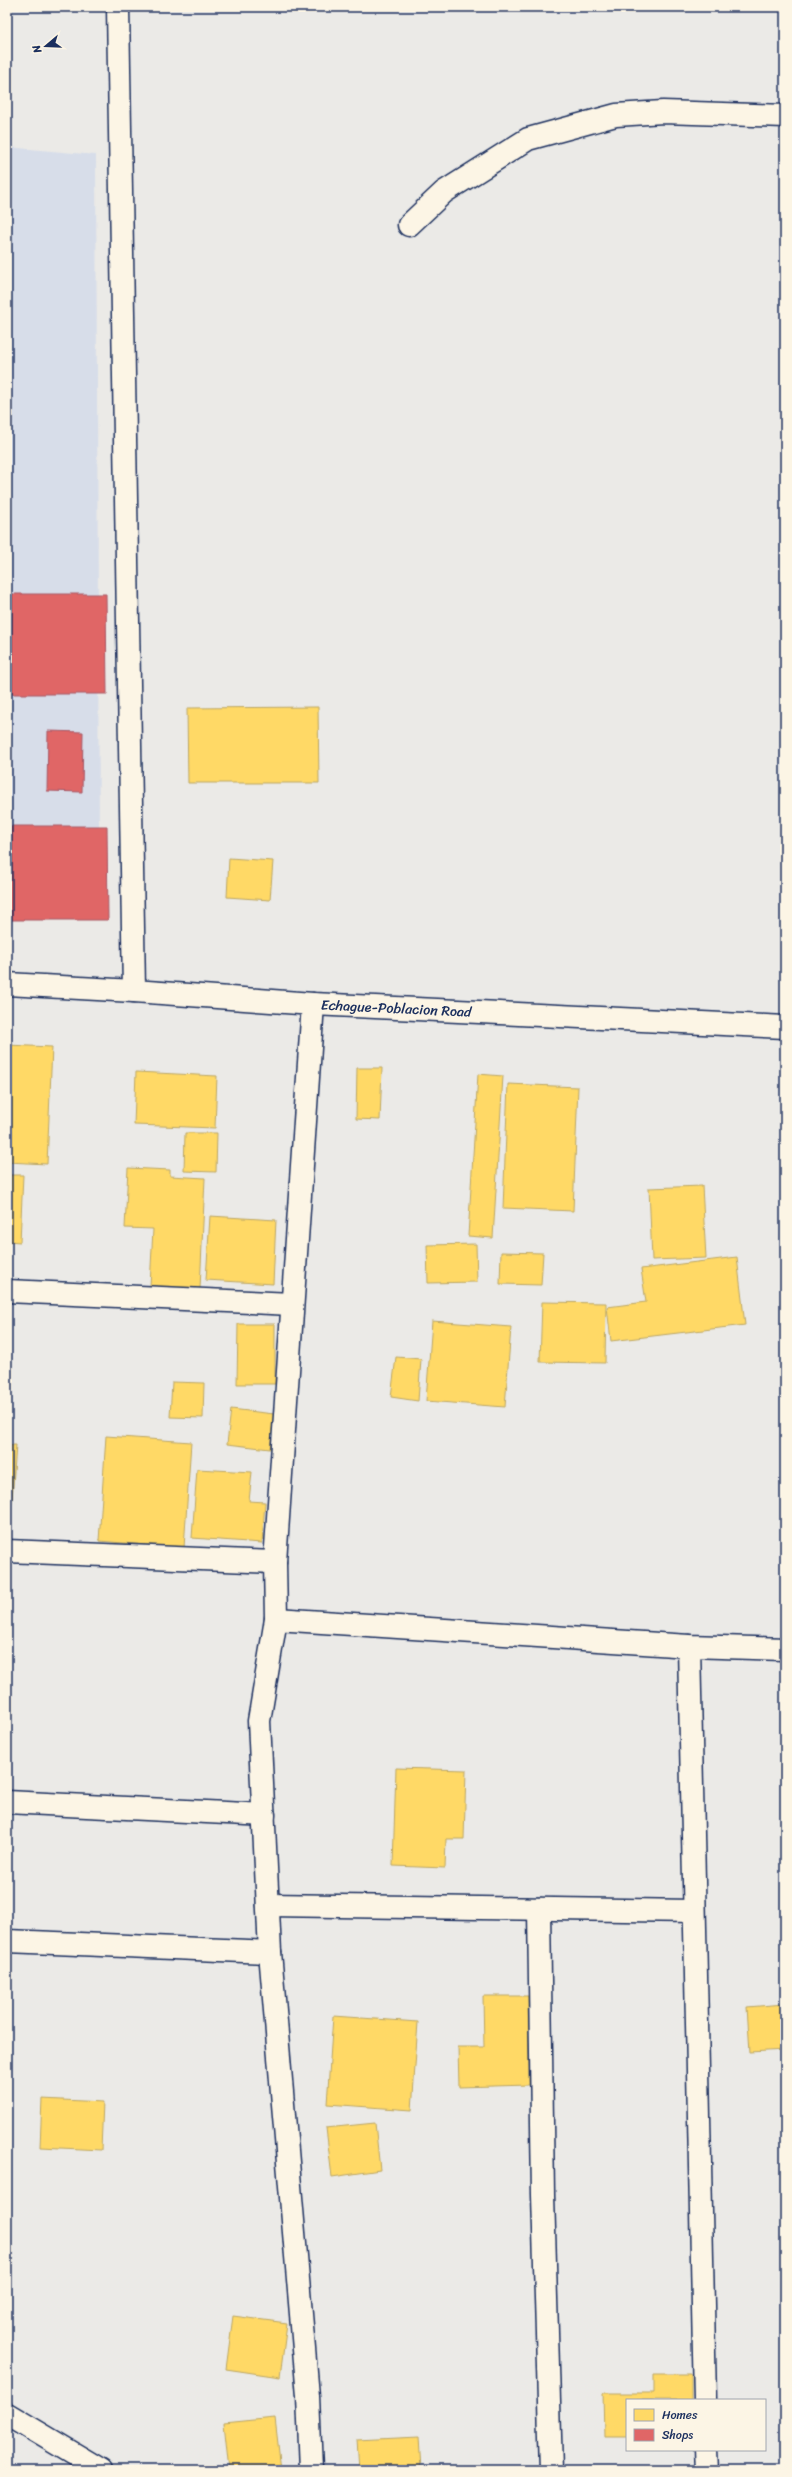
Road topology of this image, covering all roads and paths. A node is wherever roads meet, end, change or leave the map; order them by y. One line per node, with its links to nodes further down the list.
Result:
1 (118, 7): 5 (street)
2 (785, 116): 3 (street)
3 (409, 225)
4 (7, 984): 5 (street, Echague-Poblacion Road)
5 (134, 991): 6 (street, Echague-Poblacion Road)
6 (313, 1004): 7 (street, Echague-Poblacion Road); 9 (street)
7 (785, 1027)
8 (7, 1291): 9 (street)
9 (292, 1304): 11 (street)
10 (7, 1551): 11 (street)
11 (275, 1562): 12 (street)
12 (276, 1619): 13 (street); 16 (street)
13 (689, 1646): 14 (street); 19 (street)
14 (785, 1649)
15 (7, 1802): 16 (street)
16 (264, 1815): 17 (street)
17 (268, 1905): 18 (street); 21 (street)
18 (539, 1909): 19 (street); 27 (street)
19 (694, 1911): 22 (street)
20 (7, 1941): 21 (street)
21 (270, 1952): 26 (street)
22 (705, 2399)
23 (7, 2414): 25 (street)
24 (706, 2451): 28 (street)
25 (101, 2470)
26 (311, 2470)
27 (551, 2470)
28 (707, 2470)

